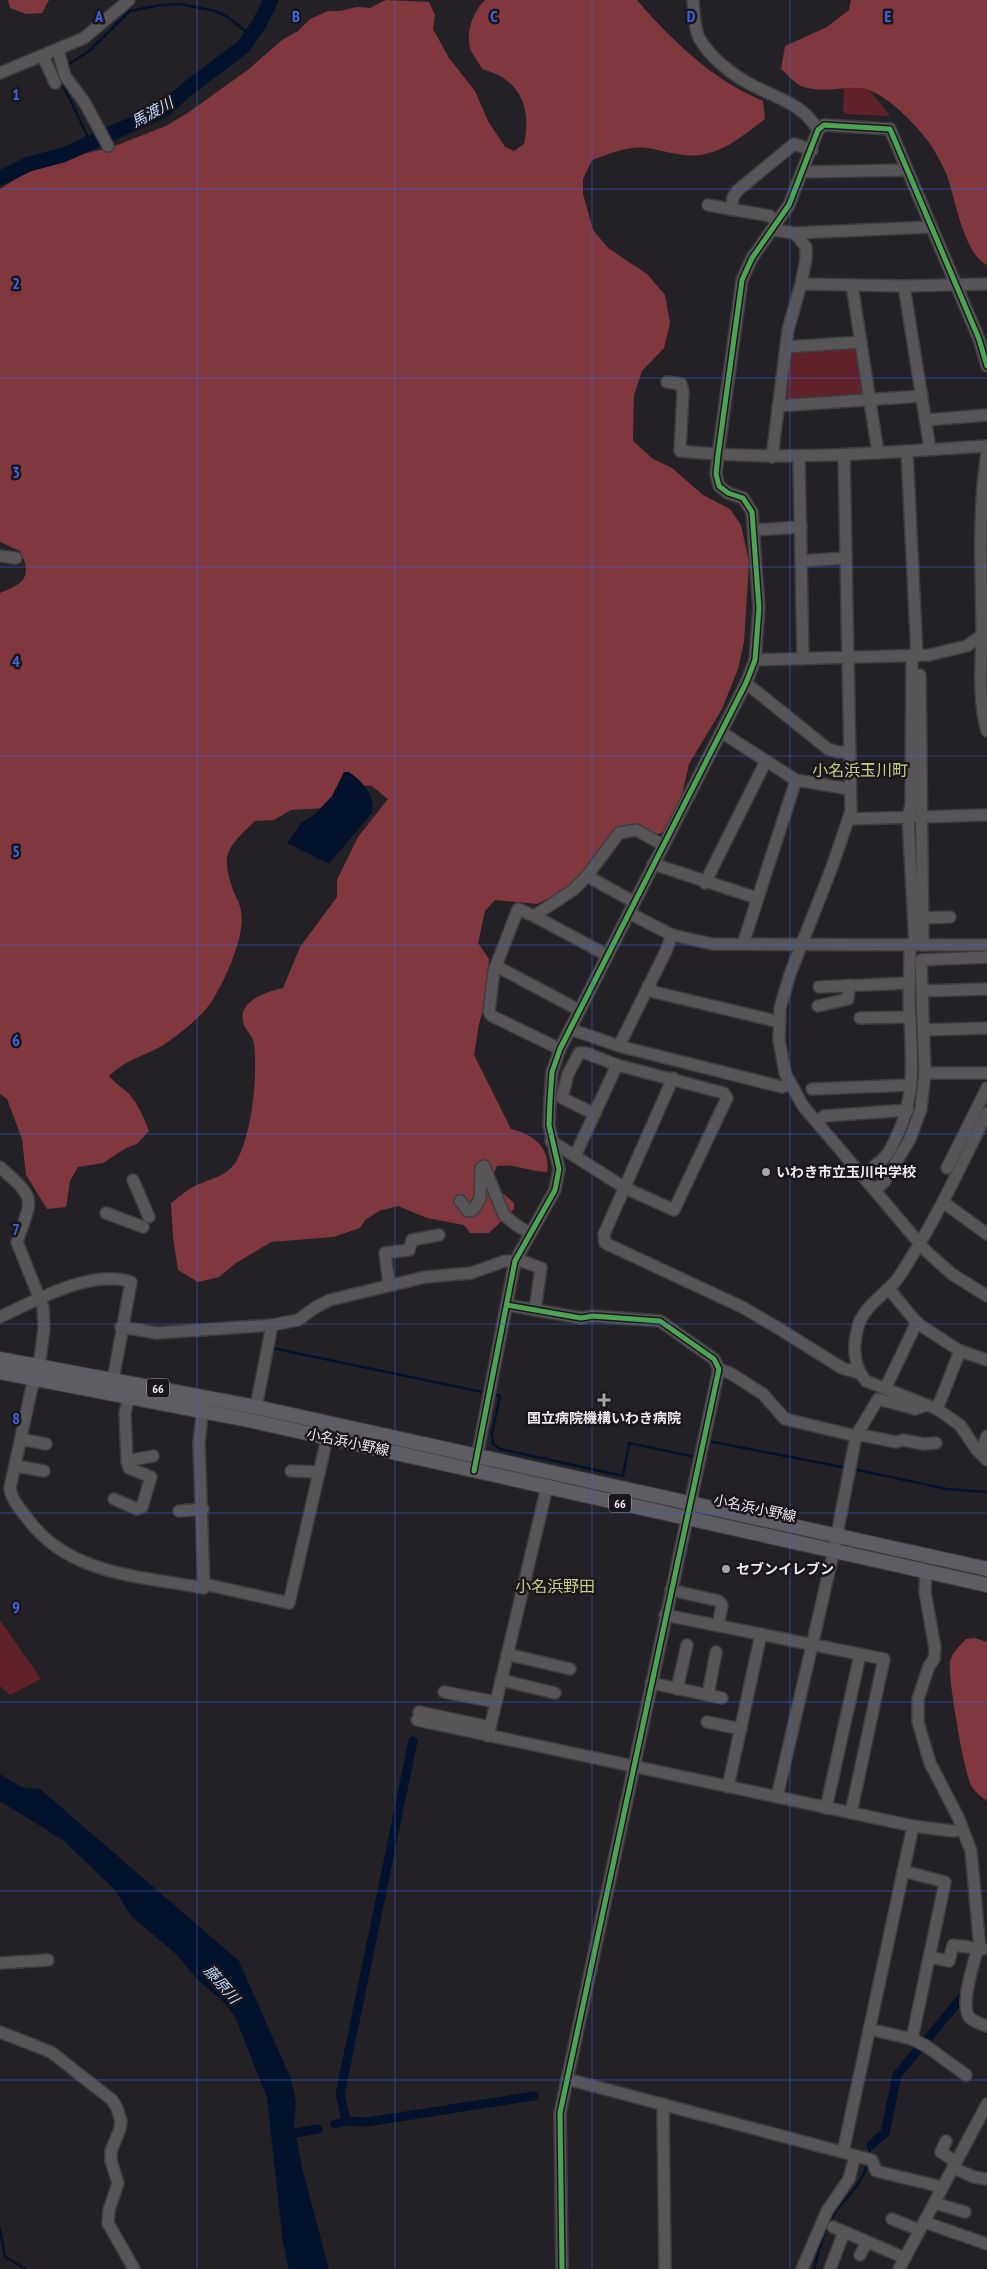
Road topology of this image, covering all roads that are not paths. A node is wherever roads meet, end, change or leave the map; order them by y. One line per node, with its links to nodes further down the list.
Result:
1 (129, 0): 3 (street)
2 (693, 0): 7 (street)
3 (58, 50): 4 (street); 8 (street)
4 (43, 56): 5 (street); 6 (street)
5 (0, 73)
6 (56, 83)
7 (818, 130): 9 (street); 10 (street)
8 (108, 146)
9 (812, 150): 11 (street); 13 (street)
10 (907, 170): 11 (street); 15 (street)
11 (803, 172): 14 (street)
12 (708, 205): 13 (street)
13 (732, 210): 14 (street)
14 (775, 226): 16 (street); 36 (street)
15 (930, 227): 16 (street); 20 (street)
16 (795, 233): 17 (street)
17 (801, 284): 19 (street); 23 (street)
18 (987, 284): 20 (street)
19 (852, 285): 21 (street); 22 (street)
20 (956, 285): 21 (street); 24 (street)
21 (904, 286): 26 (street)
22 (861, 342): 23 (street); 27 (street)
23 (786, 347): 28 (street)
24 (987, 366)
25 (668, 382): 36 (street)
26 (922, 396): 27 (street); 30 (street)
27 (870, 399): 28 (street); 34 (street)
28 (778, 406): 38 (street)
29 (987, 415): 30 (street)
30 (926, 420): 32 (street)
31 (987, 446): 32 (street)
32 (930, 449): 33 (street)
33 (907, 451): 34 (street); 47 (street)
34 (878, 453): 37 (street)
35 (987, 453): 46 (street)
36 (718, 455): 38 (street); 41 (street)
37 (844, 455): 39 (street); 44 (street)
38 (772, 457): 39 (street)
39 (799, 457): 40 (street)
40 (801, 527): 41 (street); 45 (street)
41 (754, 530): 50 (street)
42 (0, 556): 43 (street)
43 (16, 558)
44 (846, 558): 45 (street); 48 (street)
45 (801, 561): 49 (street)
46 (984, 634): 47 (street); 52 (street)
47 (916, 656): 48 (street); 60 (street); 61 (street)
48 (848, 658): 49 (street); 55 (street)
49 (803, 659): 50 (street)
50 (755, 660): 51 (street)
51 (746, 683): 54 (street); 55 (street)
52 (984, 683): 53 (street)
53 (986, 725)
54 (721, 732): 56 (street); 63 (street)
55 (850, 752): 58 (street)
56 (766, 761): 57 (street); 66 (street)
57 (796, 780): 58 (street); 67 (street)
58 (850, 789): 62 (street)
59 (987, 815): 61 (street)
60 (908, 818): 61 (street); 62 (street); 75 (street)
61 (921, 818): 71 (street)
62 (849, 819): 74 (street)
63 (663, 845): 64 (street); 65 (street)
64 (653, 864): 66 (street); 68 (street)
65 (587, 876): 68 (street); 69 (street)
66 (705, 883): 67 (street)
67 (757, 898): 73 (street)
68 (631, 908): 72 (street); 77 (street)
69 (534, 916): 77 (street); 79 (street)
70 (950, 917): 71 (street)
71 (923, 918): 75 (street)
72 (672, 935): 73 (street); 82 (street)
73 (743, 944): 74 (street)
74 (802, 945): 75 (street); 90 (street)
75 (916, 945): 76 (street); 80 (street)
76 (987, 945)
77 (607, 955): 87 (street)
78 (987, 957): 85 (street)
79 (496, 966): 87 (street); 95 (street)
80 (910, 983): 81 (street); 88 (street)
81 (848, 985): 83 (street); 86 (street)
82 (648, 986): 90 (street); 94 (street)
83 (819, 987)
84 (987, 989): 85 (street)
85 (922, 991): 93 (street)
86 (818, 1006)
87 (579, 1010): 92 (street)
88 (910, 1017): 89 (street); 101 (street)
89 (860, 1018)
90 (780, 1022): 100 (street)
91 (987, 1028): 93 (street)
92 (570, 1029): 94 (street); 95 (street)
93 (923, 1030): 97 (street)
94 (619, 1046): 100 (street)
95 (560, 1049): 108 (street)
96 (617, 1065): 99 (street); 106 (street); 106 (street)
97 (924, 1073): 98 (street); 115 (street)
98 (987, 1073)
99 (674, 1078): 114 (street); 114 (street)
100 (791, 1084): 107 (street)
101 (911, 1085): 103 (street); 104 (street)
102 (987, 1088): 112 (street)
103 (812, 1089)
104 (908, 1110): 107 (street); 110 (street)
105 (987, 1113): 117 (street)
106 (595, 1114): 109 (street)
107 (817, 1122): 115 (street)
108 (551, 1141): 109 (street); 119 (street)
109 (575, 1156): 114 (street)
110 (875, 1165)
111 (0, 1167): 127 (street)
112 (947, 1168)
113 (133, 1180): 118 (street)
114 (625, 1188): 140 (street)
115 (874, 1190): 122 (street)
116 (460, 1201): 119 (street)
117 (942, 1202): 120 (street); 122 (street)
118 (106, 1213)
119 (530, 1233): 123 (street)
120 (987, 1234)
121 (439, 1235): 124 (street)
122 (919, 1242): 125 (street); 126 (street)
123 (515, 1261): 124 (street); 128 (street); 129 (street)
124 (389, 1284): 132 (street)
125 (889, 1289): 131 (street); 140 (street)
126 (987, 1296)
127 (40, 1299): 130 (street); 133 (street); 139 (street)
128 (506, 1305): 129 (street); 154 (street)
129 (535, 1310): 137 (street)
130 (0, 1317)
131 (916, 1322): 134 (street); 142 (street)
132 (272, 1325): 133 (street); 145 (street)
133 (122, 1327): 141 (street)
134 (960, 1351): 136 (street); 146 (street)
135 (0, 1360): 139 (main road, 小名浜小野線 / 66)
136 (987, 1360)
137 (719, 1369): 147 (street); 166 (street)
138 (0, 1372): 139 (main road, 小名浜小野線 / 66)
139 (37, 1373): 141 (main road, 小名浜小野線 / 66); 143 (main road, 小名浜小野線 / 66); 150 (street)
140 (859, 1373): 142 (street)
141 (113, 1380): 144 (main road, 小名浜小野線 / 66)
142 (885, 1389): 146 (street)
143 (129, 1396): 144 (main road, 小名浜小野線 / 66); 156 (street)
144 (203, 1403): 145 (main road, 小名浜小野線 / 66); 149 (main road, 小名浜小野線 / 66); 164 (street)
145 (256, 1407): 154 (main road, 小名浜小野線 / 66)
146 (932, 1407): 147 (street); 155 (street)
147 (856, 1436): 151 (street); 167 (street)
148 (987, 1436): 155 (street)
149 (327, 1438): 160 (main road, 小名浜小野線 / 66); 161 (street)
150 (21, 1439): 152 (street); 157 (street)
151 (936, 1443)
152 (46, 1444)
153 (153, 1456): 156 (street)
154 (477, 1456): 160 (street); 166 (main road, 小名浜小野線 / 66)
155 (984, 1456)
156 (127, 1461): 163 (street)
157 (16, 1466): 158 (street); 170 (street)
158 (44, 1471)
159 (291, 1471): 161 (street)
160 (474, 1471): 162 (main road, 小名浜小野線 / 66)
161 (318, 1472): 170 (street)
162 (547, 1487): 166 (main road, 小名浜小野線 / 66); 179 (street)
163 (114, 1499)
164 (203, 1509): 165 (street); 170 (street)
165 (179, 1511)
166 (688, 1511): 167 (main road, 小名浜小野線 / 66); 172 (street)
167 (835, 1544): 168 (main road, 小名浜小野線 / 66); 169 (main road, 小名浜小野線 / 66); 176 (street)
168 (987, 1569)
169 (926, 1571): 171 (main road, 小名浜小野線 / 66); 200 (street)
170 (204, 1584)
171 (987, 1585)
172 (671, 1590): 173 (street); 174 (street)
173 (665, 1615): 174 (street); 183 (street)
174 (718, 1626): 175 (street)
175 (761, 1634): 176 (street); 192 (street)
176 (811, 1644): 180 (street); 196 (street)
177 (687, 1645): 184 (street)
178 (716, 1652): 187 (street)
179 (507, 1654): 181 (street); 182 (street)
180 (860, 1655): 197 (street); 198 (street)
181 (570, 1668)
182 (501, 1680): 186 (street); 189 (street)
183 (651, 1684): 184 (street); 194 (street)
184 (677, 1689): 187 (street)
185 (444, 1692): 189 (street)
186 (555, 1693)
187 (708, 1696): 188 (street)
188 (722, 1698)
189 (496, 1702): 193 (street)
190 (418, 1716): 193 (street)
191 (706, 1722): 192 (street)
192 (741, 1729): 195 (street)
193 (489, 1731): 194 (street)
194 (633, 1767): 195 (street); 211 (street)
195 (728, 1787): 196 (street)
196 (777, 1797): 197 (street)
197 (826, 1808): 198 (street)
198 (851, 1813): 199 (street)
199 (913, 1826): 200 (street); 201 (street)
200 (962, 1830): 202 (street)
201 (903, 1871): 203 (street); 207 (street)
202 (981, 1949): 203 (street); 206 (street)
203 (929, 1956): 209 (street)
204 (48, 1960): 205 (street)
205 (0, 1963)
206 (987, 2026)
207 (869, 2030): 209 (street); 215 (street)
208 (0, 2032): 228 (street)
209 (912, 2039): 210 (street)
210 (966, 2075)
211 (567, 2079): 212 (street); 229 (street)
212 (663, 2104): 215 (street); 230 (street)
213 (987, 2104): 217 (street)
214 (946, 2141): 217 (street)
215 (843, 2152): 216 (street)
216 (855, 2156): 219 (street); 231 (street)
217 (954, 2165): 218 (street); 219 (street)
218 (987, 2179)
219 (942, 2187): 220 (street)
220 (934, 2203): 221 (street); 223 (street)
221 (965, 2212)
222 (892, 2219): 223 (street)
223 (922, 2226): 225 (street); 227 (street)
224 (867, 2242): 226 (street); 227 (street); 232 (street)
225 (987, 2244)
226 (860, 2256)
227 (905, 2258): 233 (street)
228 (134, 2269)
229 (562, 2269)
230 (665, 2269)
231 (802, 2269)
232 (830, 2269)
233 (899, 2269)

